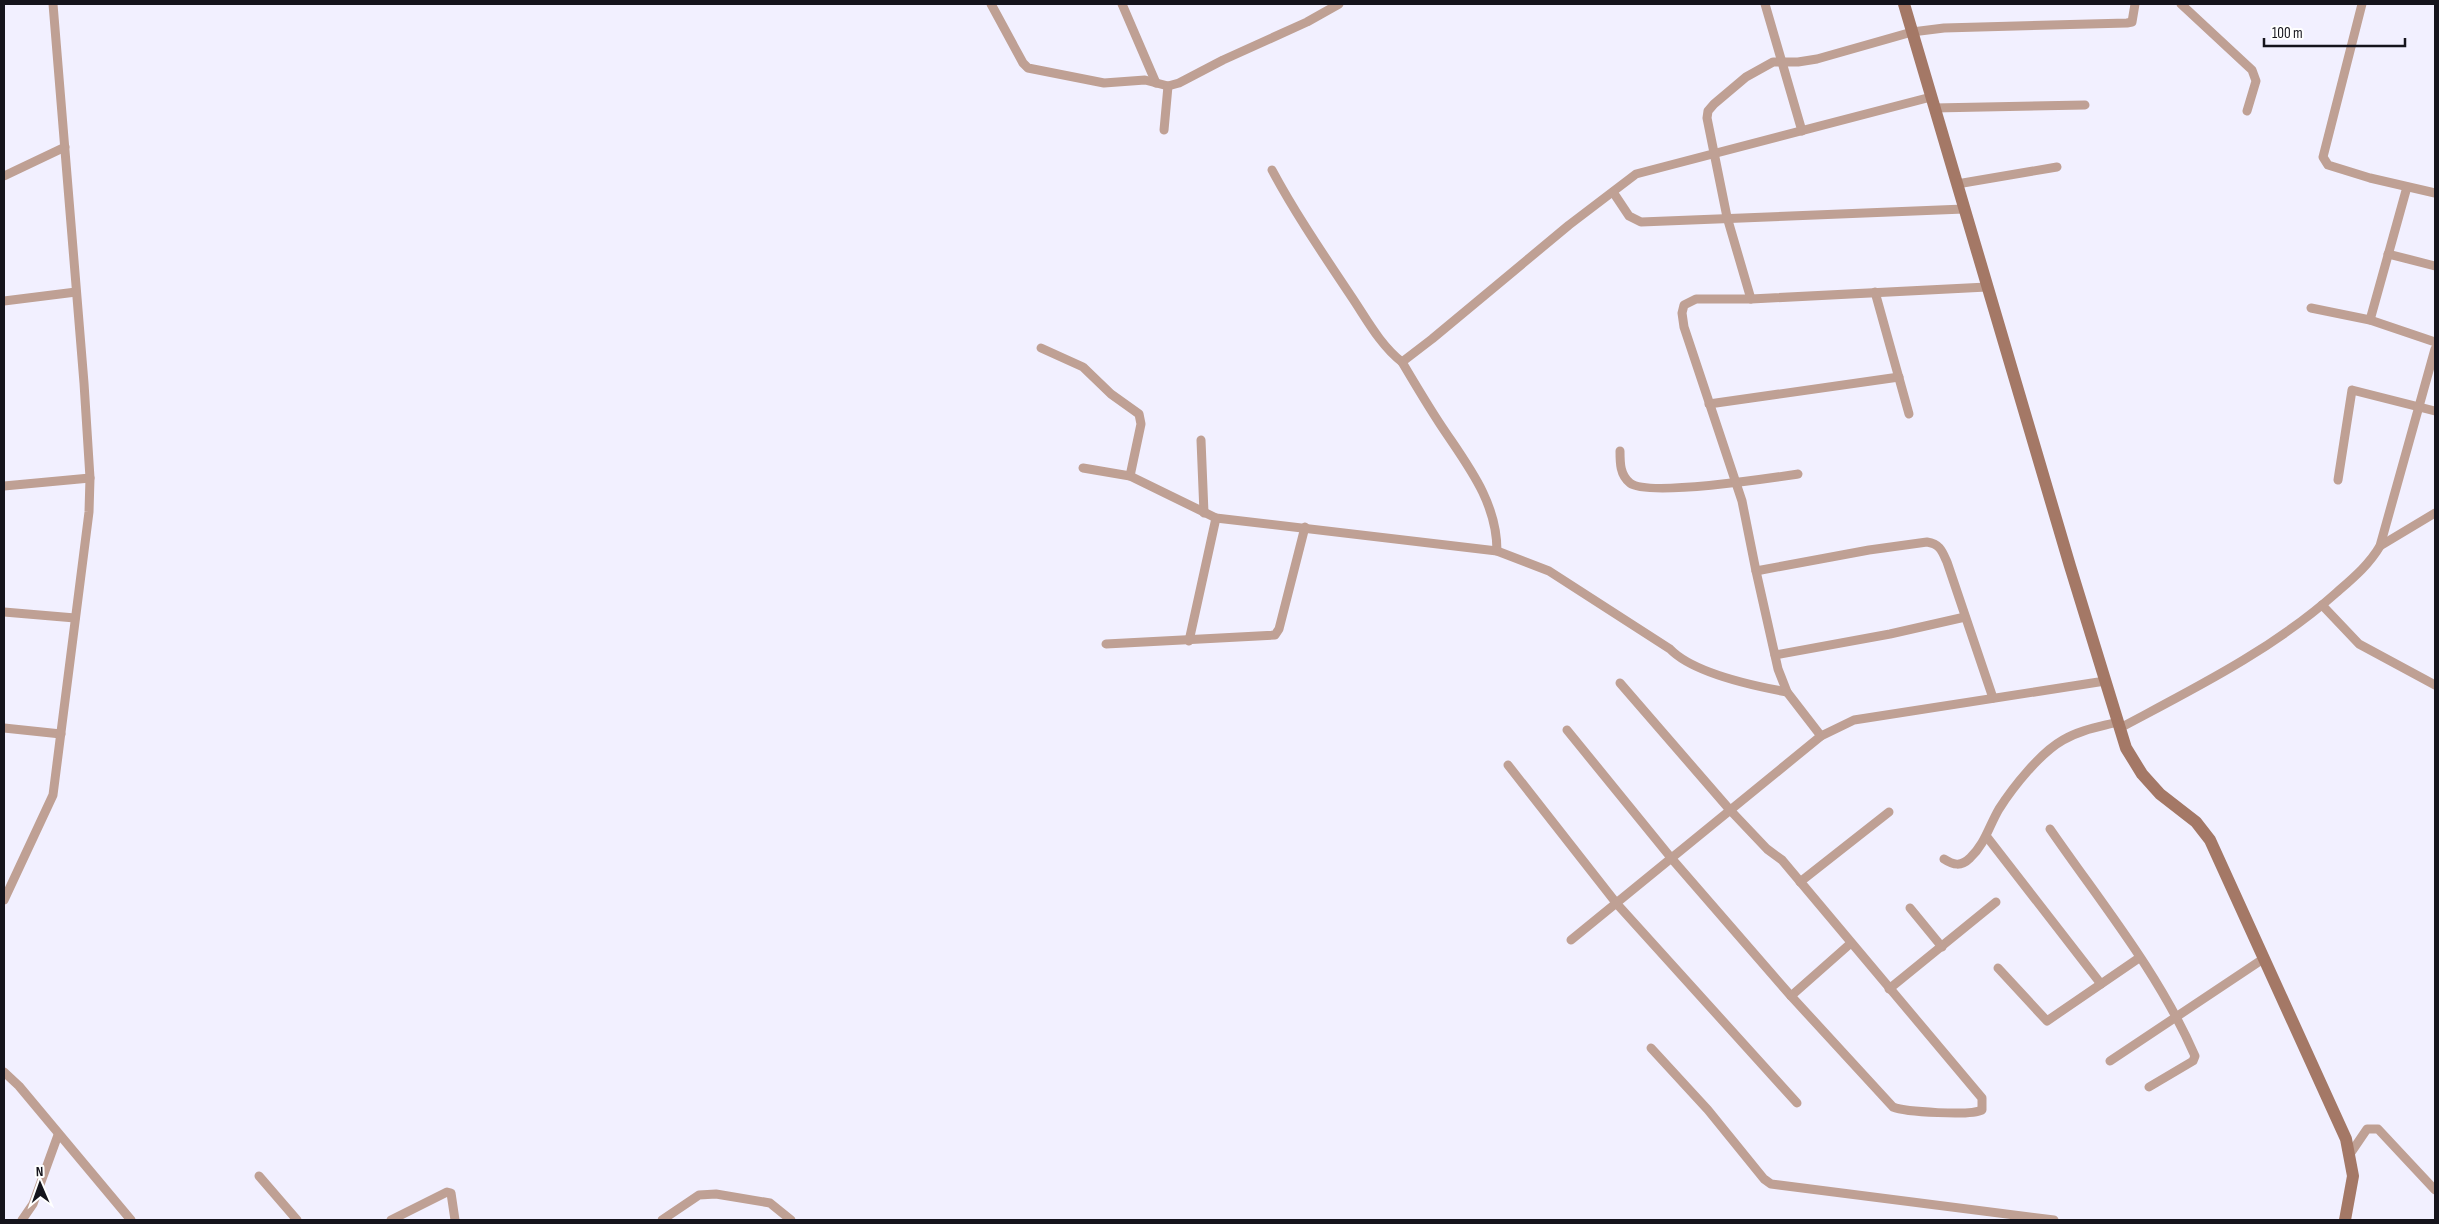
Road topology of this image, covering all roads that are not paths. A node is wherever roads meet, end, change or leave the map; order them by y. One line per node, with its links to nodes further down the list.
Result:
1 (53, 4): 19 (street)
2 (991, 4): 12 (street)
3 (1122, 4): 12 (street)
4 (1338, 4): 13 (street)
5 (1766, 4): 11 (street)
6 (1904, 4): 10 (street)
7 (2135, 4): 10 (street)
8 (2181, 4): 16 (street)
9 (2362, 4): 25 (street)
10 (1912, 32): 11 (street); 14 (street)
11 (1784, 62): 18 (street); 20 (street)
12 (1156, 83): 13 (street)
13 (1168, 86): 17 (street)
14 (1933, 102): 15 (street); 18 (street); 24 (street)
15 (2085, 105)
16 (2247, 111)
17 (1164, 130)
18 (1802, 131): 20 (street)
19 (66, 147): 23 (street); 33 (street)
20 (1713, 154): 26 (street); 29 (street)
21 (2057, 167): 24 (street)
22 (1272, 170): 42 (street)
23 (4, 176)
24 (1957, 184): 28 (street)
25 (2407, 187): 27 (street); 30 (street)
26 (1612, 192): 29 (street); 42 (street)
27 (2435, 193)
28 (1964, 209): 29 (street); 32 (street)
29 (1728, 217): 35 (street)
30 (2388, 254): 31 (street); 38 (street)
31 (2435, 266)
32 (1987, 287): 34 (street); 72 (street)
33 (76, 292): 36 (street); 54 (street)
34 (1875, 292): 35 (street); 43 (street)
35 (1751, 299): 44 (street)
36 (4, 301)
37 (2311, 308): 38 (street)
38 (2370, 320): 39 (street)
39 (2435, 342)
40 (1041, 348): 53 (street)
41 (2435, 349): 45 (street)
42 (1402, 362): 63 (street)
43 (1899, 377): 44 (street); 47 (street)
44 (1709, 404): 56 (street)
45 (2418, 408): 46 (street); 55 (street); 62 (street)
46 (2435, 411)
47 (1909, 414)
48 (1201, 440): 58 (street)
49 (1620, 451): 56 (street)
50 (1083, 468): 53 (street)
51 (1798, 474): 56 (street)
52 (4, 475): 57 (street)
53 (1130, 476): 58 (street)
54 (90, 478): 57 (street); 68 (street)
55 (2338, 480)
56 (1735, 483): 64 (street)
57 (4, 486)
58 (1204, 513): 60 (street)
59 (2435, 513): 62 (street)
60 (1216, 518): 61 (street); 69 (street)
61 (1305, 527): 63 (street); 69 (street)
62 (2380, 546): 65 (street)
63 (1497, 551): 75 (street)
64 (1756, 571): 67 (street); 71 (street)
65 (2322, 605): 74 (street); 77 (street)
66 (4, 612): 68 (street)
67 (1965, 617): 71 (street); 76 (street)
68 (75, 618): 80 (street)
69 (1189, 641): 70 (street)
70 (1106, 644)
71 (1775, 655): 75 (street)
72 (2105, 681): 76 (street); 77 (street)
73 (1620, 683): 83 (street)
74 (2435, 685)
75 (1787, 692): 81 (street)
76 (1993, 698): 81 (street)
77 (2119, 725): 86 (street); 100 (street)
78 (4, 728): 80 (street)
79 (1568, 730): 87 (street)
80 (61, 734): 90 (street)
81 (1821, 736): 83 (street)
82 (1508, 765): 94 (street)
83 (1730, 810): 87 (street); 91 (street)
84 (1889, 812): 91 (street)
85 (2050, 829): 99 (street)
86 (1987, 837): 88 (street); 102 (street)
87 (1672, 859): 94 (street); 104 (street)
88 (1944, 859)
89 (4, 874): 90 (street)
90 (15, 875): 92 (street)
91 (1800, 882): 97 (street)
92 (4, 900)
93 (1996, 902): 98 (street)
94 (1617, 904): 96 (street); 110 (street)
95 (1910, 908): 98 (street)
96 (1571, 940)
97 (1851, 943): 103 (street); 104 (street)
98 (1942, 947): 103 (street)
99 (2139, 958): 102 (street); 105 (street)
100 (2263, 959): 105 (street); 112 (street)
101 (1998, 968): 102 (street)
102 (2101, 984)
103 (1889, 989): 104 (street)
104 (1791, 996)
105 (2177, 1016): 107 (street); 109 (street)
106 (1651, 1048): 122 (street)
107 (2110, 1060)
108 (4, 1072): 111 (street)
109 (2149, 1087)
110 (1797, 1103)
111 (58, 1135): 116 (street); 117 (street)
112 (2350, 1154): 114 (street); 123 (street)
113 (259, 1176): 118 (street)
114 (2435, 1190)
115 (786, 1219): 121 (street)
116 (22, 1220)
117 (131, 1220)
118 (297, 1220)
119 (390, 1220): 120 (street)
120 (455, 1220)
121 (662, 1220)
122 (2054, 1220)
123 (2345, 1220)

